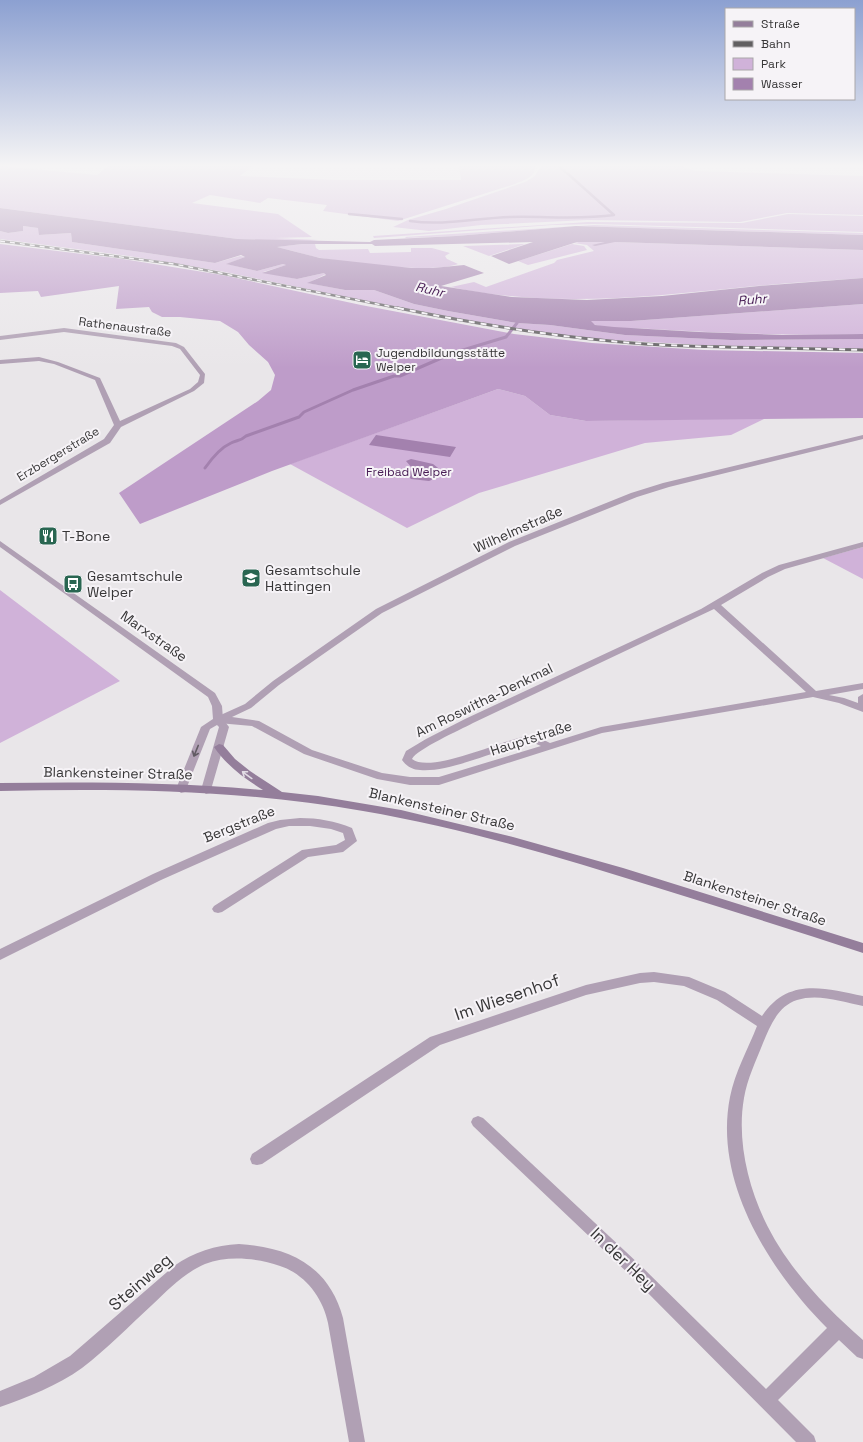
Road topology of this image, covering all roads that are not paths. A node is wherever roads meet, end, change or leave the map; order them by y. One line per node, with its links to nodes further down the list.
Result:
1 (0, 338): 3 (street, Rathenaustraße)
2 (0, 362): 3 (street, Erzbergerstraße)
3 (118, 425): 5 (street, Erzbergerstraße)
4 (863, 437): 13 (street, Wilhelmstraße)
5 (0, 503)
6 (0, 543): 13 (street, Marxstraße)
7 (863, 544): 8 (street, Am Roswitha-Denkmal)
8 (715, 605): 10 (street); 15 (street, Am Roswitha-Denkmal)
9 (863, 686): 10 (street, Hauptstraße)
10 (815, 696): 12 (street); 15 (street, Hauptstraße)
11 (863, 697): 12 (street)
12 (863, 709)
13 (218, 720): 14 (street, Marxstraße); 15 (street, Hauptstraße); 17 (street, one-way to 17)
14 (219, 747): 18 (street, Marxstraße); 19 (main road, one-way to 14)
15 (549, 747)
16 (0, 787): 17 (main road, Blankensteiner Straße)
17 (181, 788): 18 (main road, Blankensteiner Straße)
18 (206, 790): 19 (main road, Blankensteiner Straße)
19 (280, 795): 21 (main road, Blankensteiner Straße)
20 (218, 909): 22 (street, Bergstraße)
21 (863, 948)
22 (0, 955)
23 (863, 1001): 24 (street)
24 (764, 1024): 26 (street, Im Wiesenhof); 27 (street)
25 (478, 1122): 30 (street, In der Hey)
26 (257, 1159)
27 (838, 1329): 28 (street); 30 (street)
28 (863, 1351)
29 (0, 1399): 31 (street, Steinweg)
30 (766, 1400): 32 (street, In der Hey)
31 (357, 1442)
32 (808, 1442)

